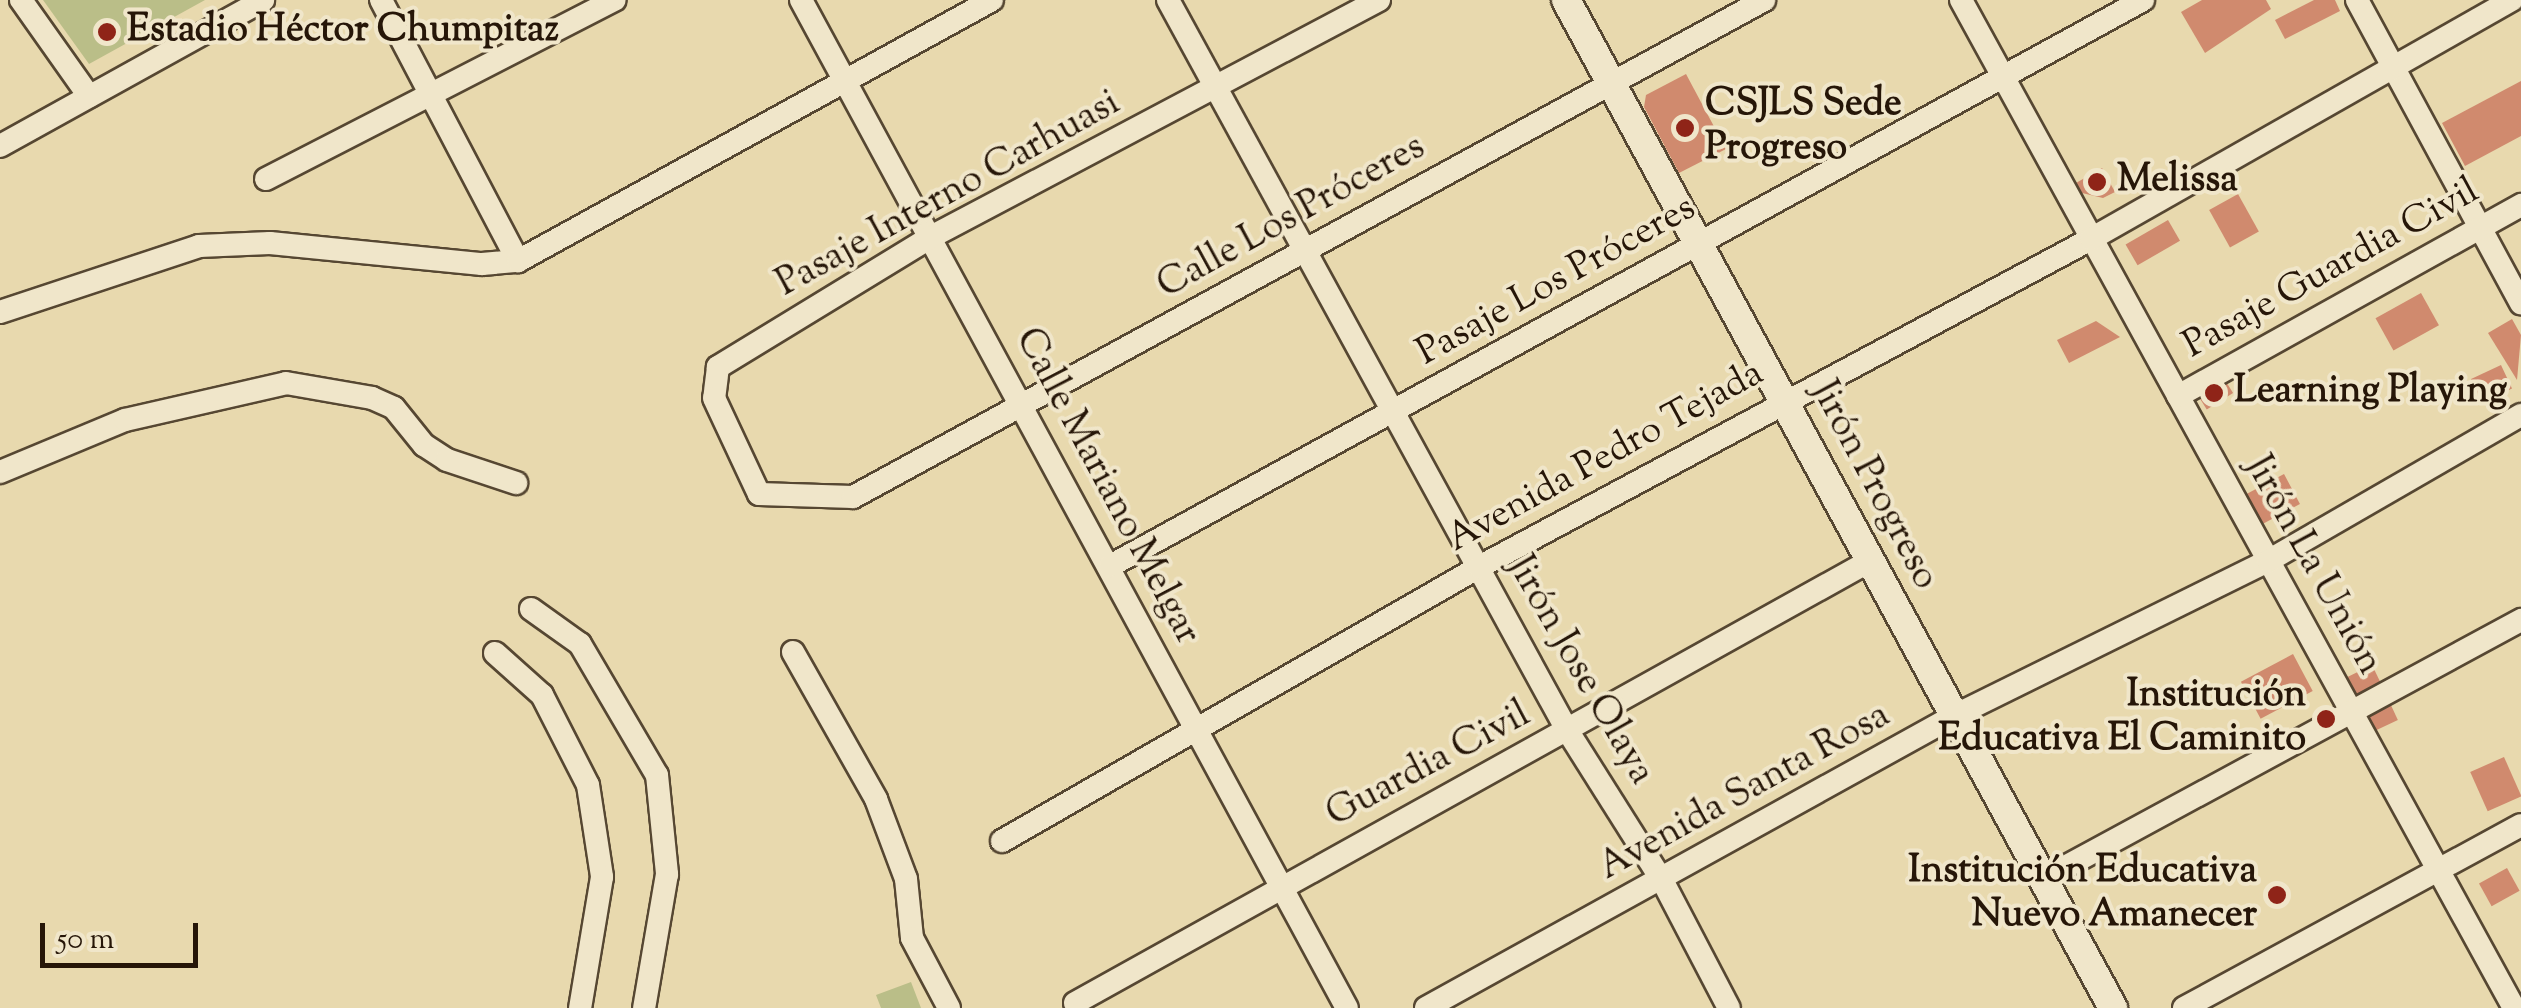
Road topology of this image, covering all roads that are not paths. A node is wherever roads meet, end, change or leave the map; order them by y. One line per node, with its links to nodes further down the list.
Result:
1 (21, 0): 21 (street)
2 (263, 0): 21 (street)
3 (381, 0): 20 (street)
4 (615, 0): 20 (street)
5 (801, 0): 17 (street, Calle Mariano Melgar)
6 (992, 0): 17 (street)
7 (1168, 0): 19 (street, Jirón Jose Olaya)
8 (1378, 0): 19 (street, Pasaje Interno Carhuasi)
9 (1566, 0): 18 (street, Jirón Progreso)
10 (1764, 0): 18 (street, Calle Los Próceres)
11 (1961, 0): 16 (street, Jirón La Unión)
12 (2143, 0): 16 (street, Pasaje Los Próceres)
13 (2357, 0): 15 (street)
14 (2512, 0): 15 (street, Avenida Pedro Tejada)
15 (2393, 65): 25 (street); 27 (street, Avenida Pedro Tejada)
16 (2004, 78): 27 (street, Jirón La Unión); 28 (street, Pasaje Los Próceres)
17 (844, 79): 26 (street, Calle Mariano Melgar); 30 (street)
18 (1610, 79): 28 (street, Jirón Progreso); 29 (street, Calle Los Próceres)
19 (1216, 89): 26 (street, Pasaje Interno Carhuasi); 29 (street, Jirón Jose Olaya)
20 (430, 94): 23 (street); 30 (street)
21 (89, 96): 22 (street)
22 (0, 146)
23 (266, 179)
24 (2521, 204): 25 (street, Pasaje Guardia Civil)
25 (2479, 227): 31 (street); 33 (street, Pasaje Guardia Civil)
26 (931, 238): 35 (street, Calle Mariano Melgar); 40 (street, Pasaje Interno Carhuasi)
27 (2091, 239): 33 (street, Jirón La Unión); 34 (street, Avenida Pedro Tejada)
28 (1699, 244): 34 (street, Jirón Progreso); 36 (street, Pasaje Los Próceres)
29 (1307, 254): 35 (street, Calle Los Próceres); 36 (street, Jirón Jose Olaya)
30 (518, 262): 32 (street)
31 (2521, 303)
32 (0, 312)
33 (2178, 396): 41 (street, Jirón La Unión)
34 (1784, 398): 42 (street, Jirón Progreso); 44 (street, Avenida Pedro Tejada)
35 (1021, 402): 40 (street, Calle Los Próceres); 43 (street, Calle Mariano Melgar)
36 (1394, 411): 43 (street, Pasaje Los Próceres); 44 (street, Jirón Jose Olaya)
37 (2521, 415): 41 (street, Avenida Santa Rosa)
38 (0, 472): 39 (street)
39 (516, 483)
40 (853, 497)
41 (2268, 561): 49 (street, Jirón La Unión); 50 (street, Avenida Santa Rosa)
42 (1868, 562): 50 (street, Jirón Progreso); 51 (street, Guardia Civil)
43 (1110, 566): 52 (street, Calle Mariano Melgar)
44 (1479, 567): 51 (street, Jirón Jose Olaya); 52 (street, Avenida Pedro Tejada)
45 (531, 609): 61 (street)
46 (2521, 620): 49 (street)
47 (792, 652): 62 (street)
48 (495, 653): 60 (street)
49 (2353, 713): 55 (street, Jirón La Unión); 56 (street)
50 (1954, 716): 56 (street, Jirón Progreso); 57 (street, Avenida Santa Rosa)
51 (1567, 730): 57 (street, Jirón Jose Olaya); 58 (street, Guardia Civil)
52 (1198, 731): 54 (street, Avenida Pedro Tejada); 58 (street, Calle Mariano Melgar)
53 (2521, 824): 55 (street)
54 (1002, 841)
55 (2436, 872): 67 (street); 68 (street, Jirón La Unión)
56 (2043, 879): 66 (street, Jirón Progreso)
57 (1662, 880): 64 (street, Avenida Santa Rosa); 65 (street, Jirón Jose Olaya)
58 (1281, 886): 59 (street, Guardia Civil); 63 (street, Calle Mariano Melgar)
59 (1075, 1003)
60 (580, 1008)
61 (644, 1008)
62 (949, 1008)
63 (1347, 1008)
64 (1426, 1008)
65 (1729, 1008)
66 (2113, 1008)
67 (2184, 1008)
68 (2514, 1008)

